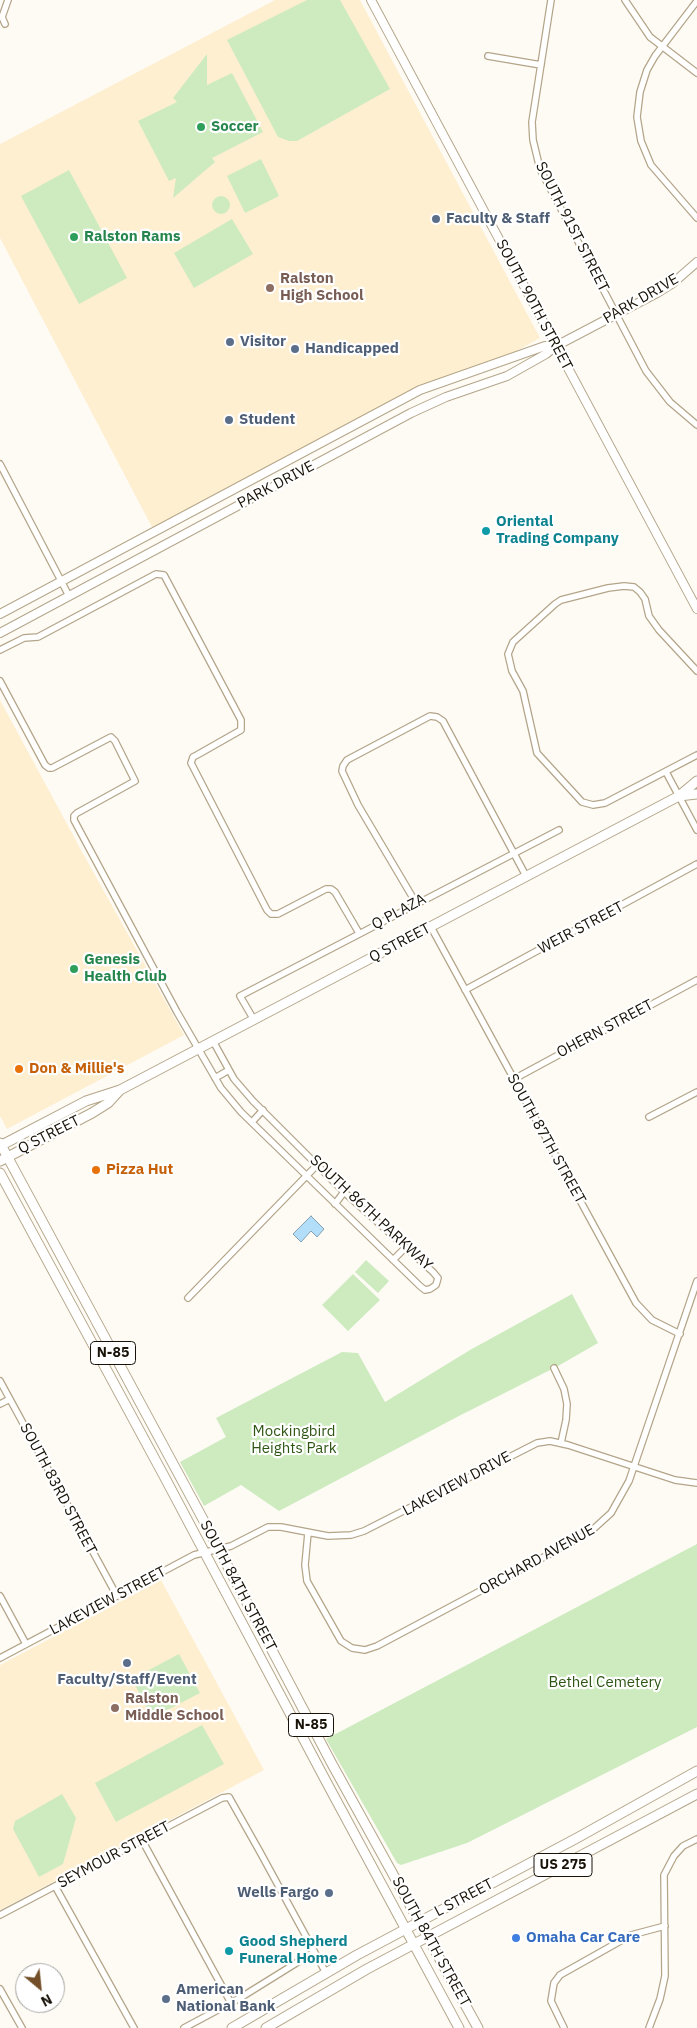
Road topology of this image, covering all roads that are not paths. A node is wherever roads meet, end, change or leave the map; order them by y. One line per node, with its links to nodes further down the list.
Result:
1 (8, 0): 6 (street)
2 (551, 0): 9 (street, SOUTH 91ST STREET)
3 (625, 0): 7 (street)
4 (373, 1): 14 (street, SOUTH 90TH STREET)
5 (697, 1): 7 (street)
6 (5, 24)
7 (662, 47): 10 (street); 11 (street)
8 (488, 56): 9 (street)
9 (541, 65): 13 (street, SOUTH 91ST STREET)
10 (697, 73)
11 (697, 218)
12 (697, 262): 13 (street, PARK DRIVE)
13 (616, 314): 14 (street, PARK DRIVE); 15 (street, SOUTH 91ST STREET)
14 (556, 346): 17 (street, PARK DRIVE); 18 (street, PARK DRIVE); 19 (street, SOUTH 90TH STREET)
15 (697, 425)
16 (0, 464): 17 (street)
17 (61, 581): 18 (street); 20 (street, PARK DRIVE)
18 (69, 596): 21 (street, PARK DRIVE)
19 (697, 609)
20 (0, 614)
21 (0, 633)
22 (0, 650): 37 (street)
23 (697, 671): 26 (street)
24 (0, 681): 42 (street, SOUTH 86TH PARKWAY)
25 (697, 755): 26 (street)
26 (666, 772): 29 (street)
27 (697, 781): 29 (main road, Q STREET)
28 (697, 794): 29 (main road, Q STREET)
29 (679, 796): 31 (street); 34 (main road, Q STREET)
30 (559, 830): 32 (street, Q PLAZA)
31 (697, 830)
32 (514, 853): 34 (street); 35 (street, Q PLAZA); 35 (street)
33 (697, 864): 39 (street, WEIR STREET)
34 (526, 876): 36 (main road, Q STREET)
35 (416, 903): 37 (street, Q PLAZA)
36 (430, 927): 39 (street, SOUTH 87TH STREET); 40 (main road, Q STREET)
37 (359, 934): 40 (street, Q PLAZA)
38 (697, 980): 45 (street, OHERN STREET)
39 (465, 990): 45 (street, SOUTH 87TH STREET)
40 (254, 1020): 41 (main road, Q STREET)
41 (213, 1041): 42 (main road, Q STREET); 43 (street, SOUTH 86TH PARKWAY)
42 (198, 1050): 44 (street, SOUTH 86TH PARKWAY); 46 (main road, Q STREET)
43 (229, 1070): 44 (street); 48 (street, SOUTH 86TH PARKWAY)
44 (215, 1078): 50 (street, SOUTH 86TH PARKWAY)
45 (514, 1079): 62 (street, SOUTH 87TH STREET)
46 (120, 1090): 51 (main road, Q STREET); 52 (main road, Q STREET)
47 (697, 1092): 49 (street)
48 (263, 1110): 50 (street); 53 (street, SOUTH 86TH PARKWAY)
49 (649, 1117)
50 (252, 1122): 55 (street, SOUTH 86TH PARKWAY)
51 (0, 1145): 52 (main road, SOUTH 84TH STREET / N-85)
52 (4, 1159): 71 (main road, SOUTH 84TH STREET / N-85)
53 (318, 1164): 55 (street); 56 (street, SOUTH 86TH PARKWAY)
54 (0, 1173): 72 (main road, SOUTH 84TH STREET / N-85)
55 (306, 1175): 57 (street, SOUTH 86TH PARKWAY); 61 (street)
56 (344, 1192): 57 (street); 58 (street, SOUTH 86TH PARKWAY)
57 (335, 1204): 59 (street, SOUTH 86TH PARKWAY)
58 (405, 1248): 59 (street); 59 (street, SOUTH 86TH PARKWAY)
59 (393, 1260)
60 (697, 1281): 62 (street, ORCHARD AVENUE)
61 (188, 1298)
62 (680, 1334): 68 (street, ORCHARD AVENUE)
63 (554, 1368): 67 (street)
64 (0, 1380): 65 (street, SOUTH 83RD STREET)
65 (10, 1399): 66 (street); 74 (street, SOUTH 83RD STREET)
66 (0, 1404)
67 (561, 1443): 68 (street, LAKEVIEW DRIVE); 70 (street, LAKEVIEW DRIVE)
68 (634, 1466): 69 (street, LAKEVIEW DRIVE); 70 (street, ORCHARD AVENUE)
69 (697, 1483)
70 (308, 1533): 71 (street, LAKEVIEW DRIVE)
71 (218, 1549): 72 (street, LAKEVIEW STREET); 83 (main road, SOUTH 84TH STREET / N-85)
72 (205, 1553): 74 (street, LAKEVIEW STREET); 85 (main road, SOUTH 84TH STREET / N-85)
73 (0, 1596): 75 (street)
74 (117, 1596): 75 (street, LAKEVIEW STREET)
75 (26, 1644): 76 (street, LAKEVIEW STREET)
76 (0, 1658)
77 (697, 1771): 83 (main road, L STREET / US 275)
78 (697, 1794): 86 (main road, L STREET / US 275)
79 (697, 1839): 84 (street)
80 (142, 1840): 81 (street, SEYMOUR STREET); 88 (street, SEYMOUR STREET); 91 (street)
81 (55, 1886): 82 (street, SEYMOUR STREET); 93 (street)
82 (0, 1915)
83 (420, 1921): 85 (main road, L STREET / US 275); 86 (main road, SOUTH 84TH STREET / N-85)
84 (665, 1926): 99 (street); 100 (street)
85 (405, 1929): 87 (main road, SOUTH 84TH STREET / N-85); 89 (main road, L STREET / US 275)
86 (429, 1936): 87 (main road, L STREET / US 275); 98 (main road, SOUTH 84TH STREET)
87 (414, 1945): 96 (main road, L STREET / US 275); 97 (main road, SOUTH 84TH STREET)
88 (314, 1952): 89 (street); 91 (street)
89 (326, 1972): 95 (main road, L STREET / US 275)
90 (0, 1989): 92 (street)
91 (232, 2003): 94 (street)
92 (22, 2028)
93 (134, 2028)
94 (184, 2028)
95 (232, 2028)
96 (266, 2028)
97 (459, 2028)
98 (478, 2028)
99 (564, 2028)
100 (649, 2028)

